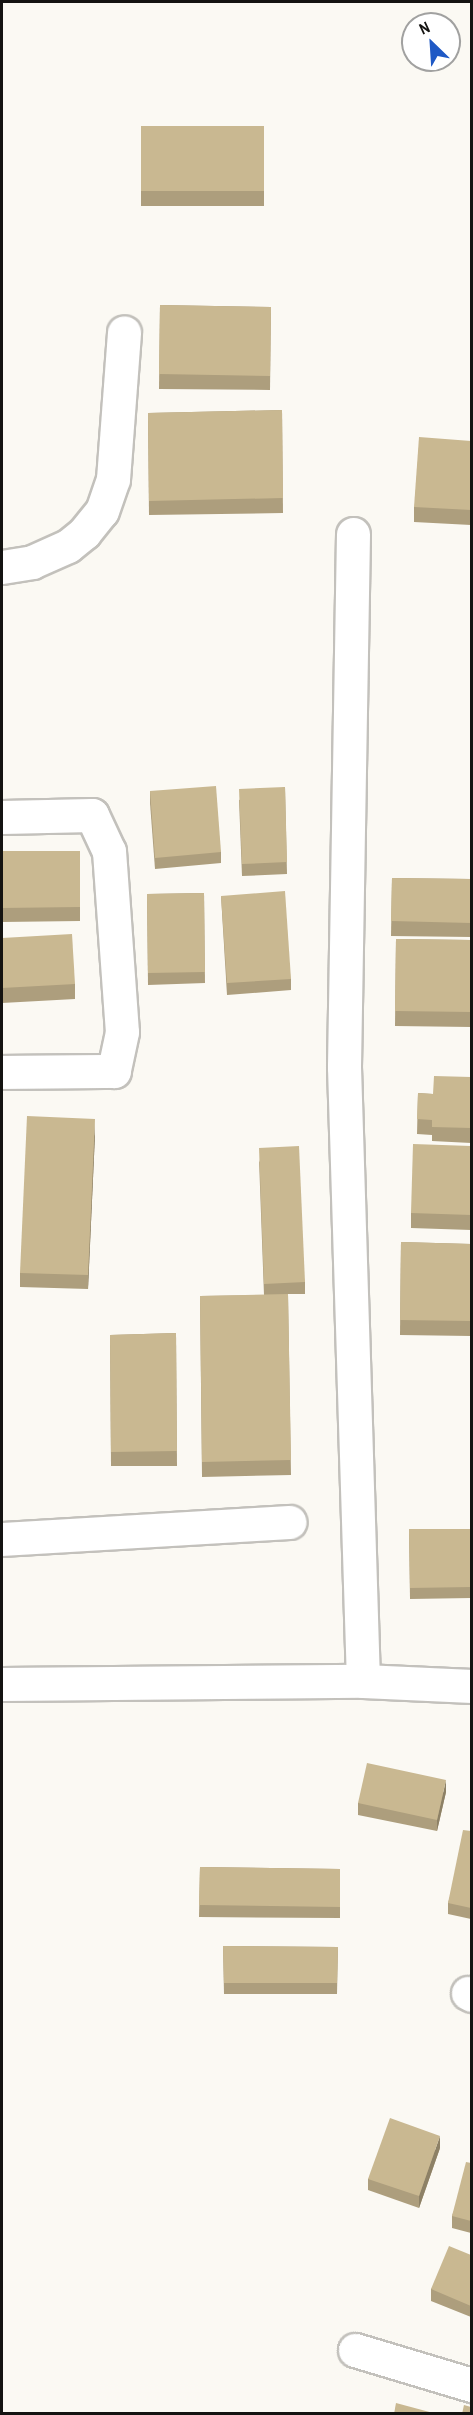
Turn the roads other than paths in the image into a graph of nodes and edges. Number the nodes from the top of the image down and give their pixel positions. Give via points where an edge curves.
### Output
1 (124, 332) dead end
2 (353, 534) dead end
3 (2, 567) edge
4 (2, 817) edge
5 (2, 1072) edge
6 (289, 1522) dead end
7 (2, 1539) edge
8 (363, 1681) junction
9 (2, 1684) edge
10 (471, 1686) edge
11 (355, 2350) dead end
12 (471, 2385) edge

1 - 3 street via 113,479 102,512 68,546 32,562
2 - 8 street via 344,1067
4 - 5 street via 92,815 109,851 122,1032 114,1071
6 - 7 street
8 - 9 street
8 - 10 street
11 - 12 street

